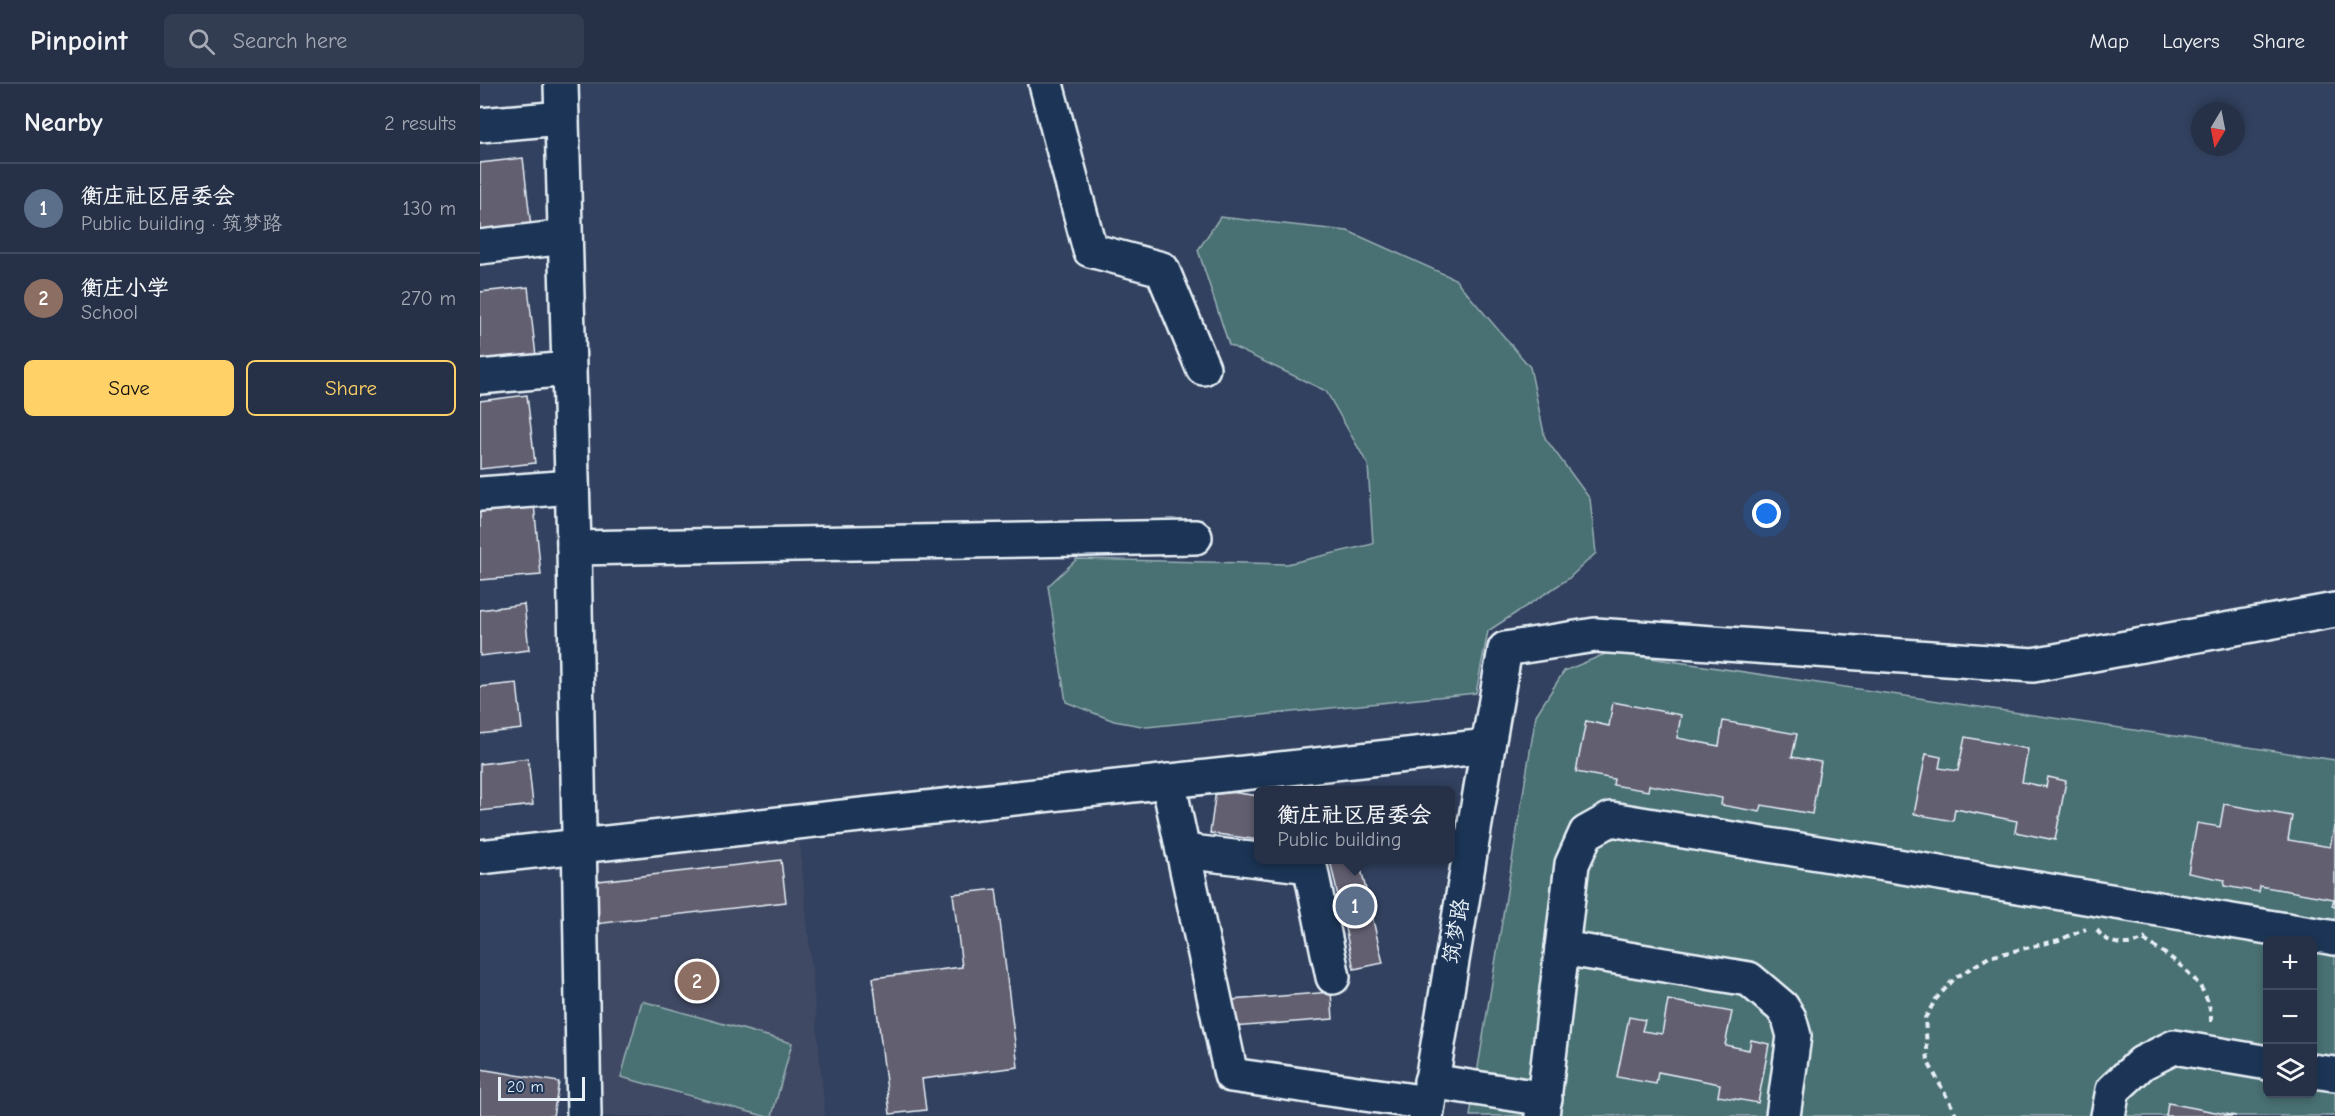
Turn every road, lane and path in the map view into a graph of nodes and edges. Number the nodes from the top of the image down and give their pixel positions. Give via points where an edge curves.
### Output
1 (561, 84) edge
2 (1046, 84) edge
3 (562, 118) junction
4 (480, 125) edge
5 (565, 237) junction
6 (480, 247) edge
7 (1203, 368) dead end
8 (569, 369) junction
9 (480, 377) edge
10 (572, 487) junction
11 (480, 494) edge
12 (1196, 537) dead end
13 (574, 548) junction
14 (2335, 610) edge
15 (1488, 746) junction
16 (1168, 781) junction
17 (580, 845) junction
18 (1183, 851) junction
19 (480, 857) edge
20 (1254, 859) edge
21 (1293, 864) edge
22 (2094, 925) dead end
23 (2335, 938) edge
24 (2144, 940) dead end
25 (1562, 948) junction
26 (1333, 976) dead end
27 (2205, 1053) junction
28 (2263, 1062) edge
29 (2317, 1072) edge
30 (2335, 1074) edge
31 (1428, 1100) edge
32 (1543, 1108) edge
33 (584, 1116) edge
34 (1784, 1116) edge
35 (1957, 1116) edge
36 (2108, 1116) edge

1 - 3 street
2 - 7 street via 1090,250 1162,269
3 - 4 street
3 - 5 street
5 - 6 street
5 - 8 street
8 - 9 street
8 - 10 street
10 - 11 street
10 - 13 street
12 - 13 street
13 - 17 street
14 - 15 street, 筑梦路 via 2033,665 1595,635 1505,649
15 - 16 street
15 - 31 street, 筑梦路
16 - 17 street
16 - 18 street
17 - 19 street
17 - 33 street
18 - 20 street
18 - 31 street via 1231,1076
21 - 26 street via 1310,866
22 - 35 path via 2059,940 1989,957 1955,978 1936,999 1925,1018 1928,1062
23 - 25 street via 1611,819 1586,833 1572,864
24 - 27 path via 2192,976 2209,1003 2211,1020
25 - 32 street
25 - 34 street via 1749,979 1782,1007 1794,1036
27 - 28 street
27 - 36 street via 2174,1047 2142,1063 2113,1090
29 - 30 street
31 - 32 street

